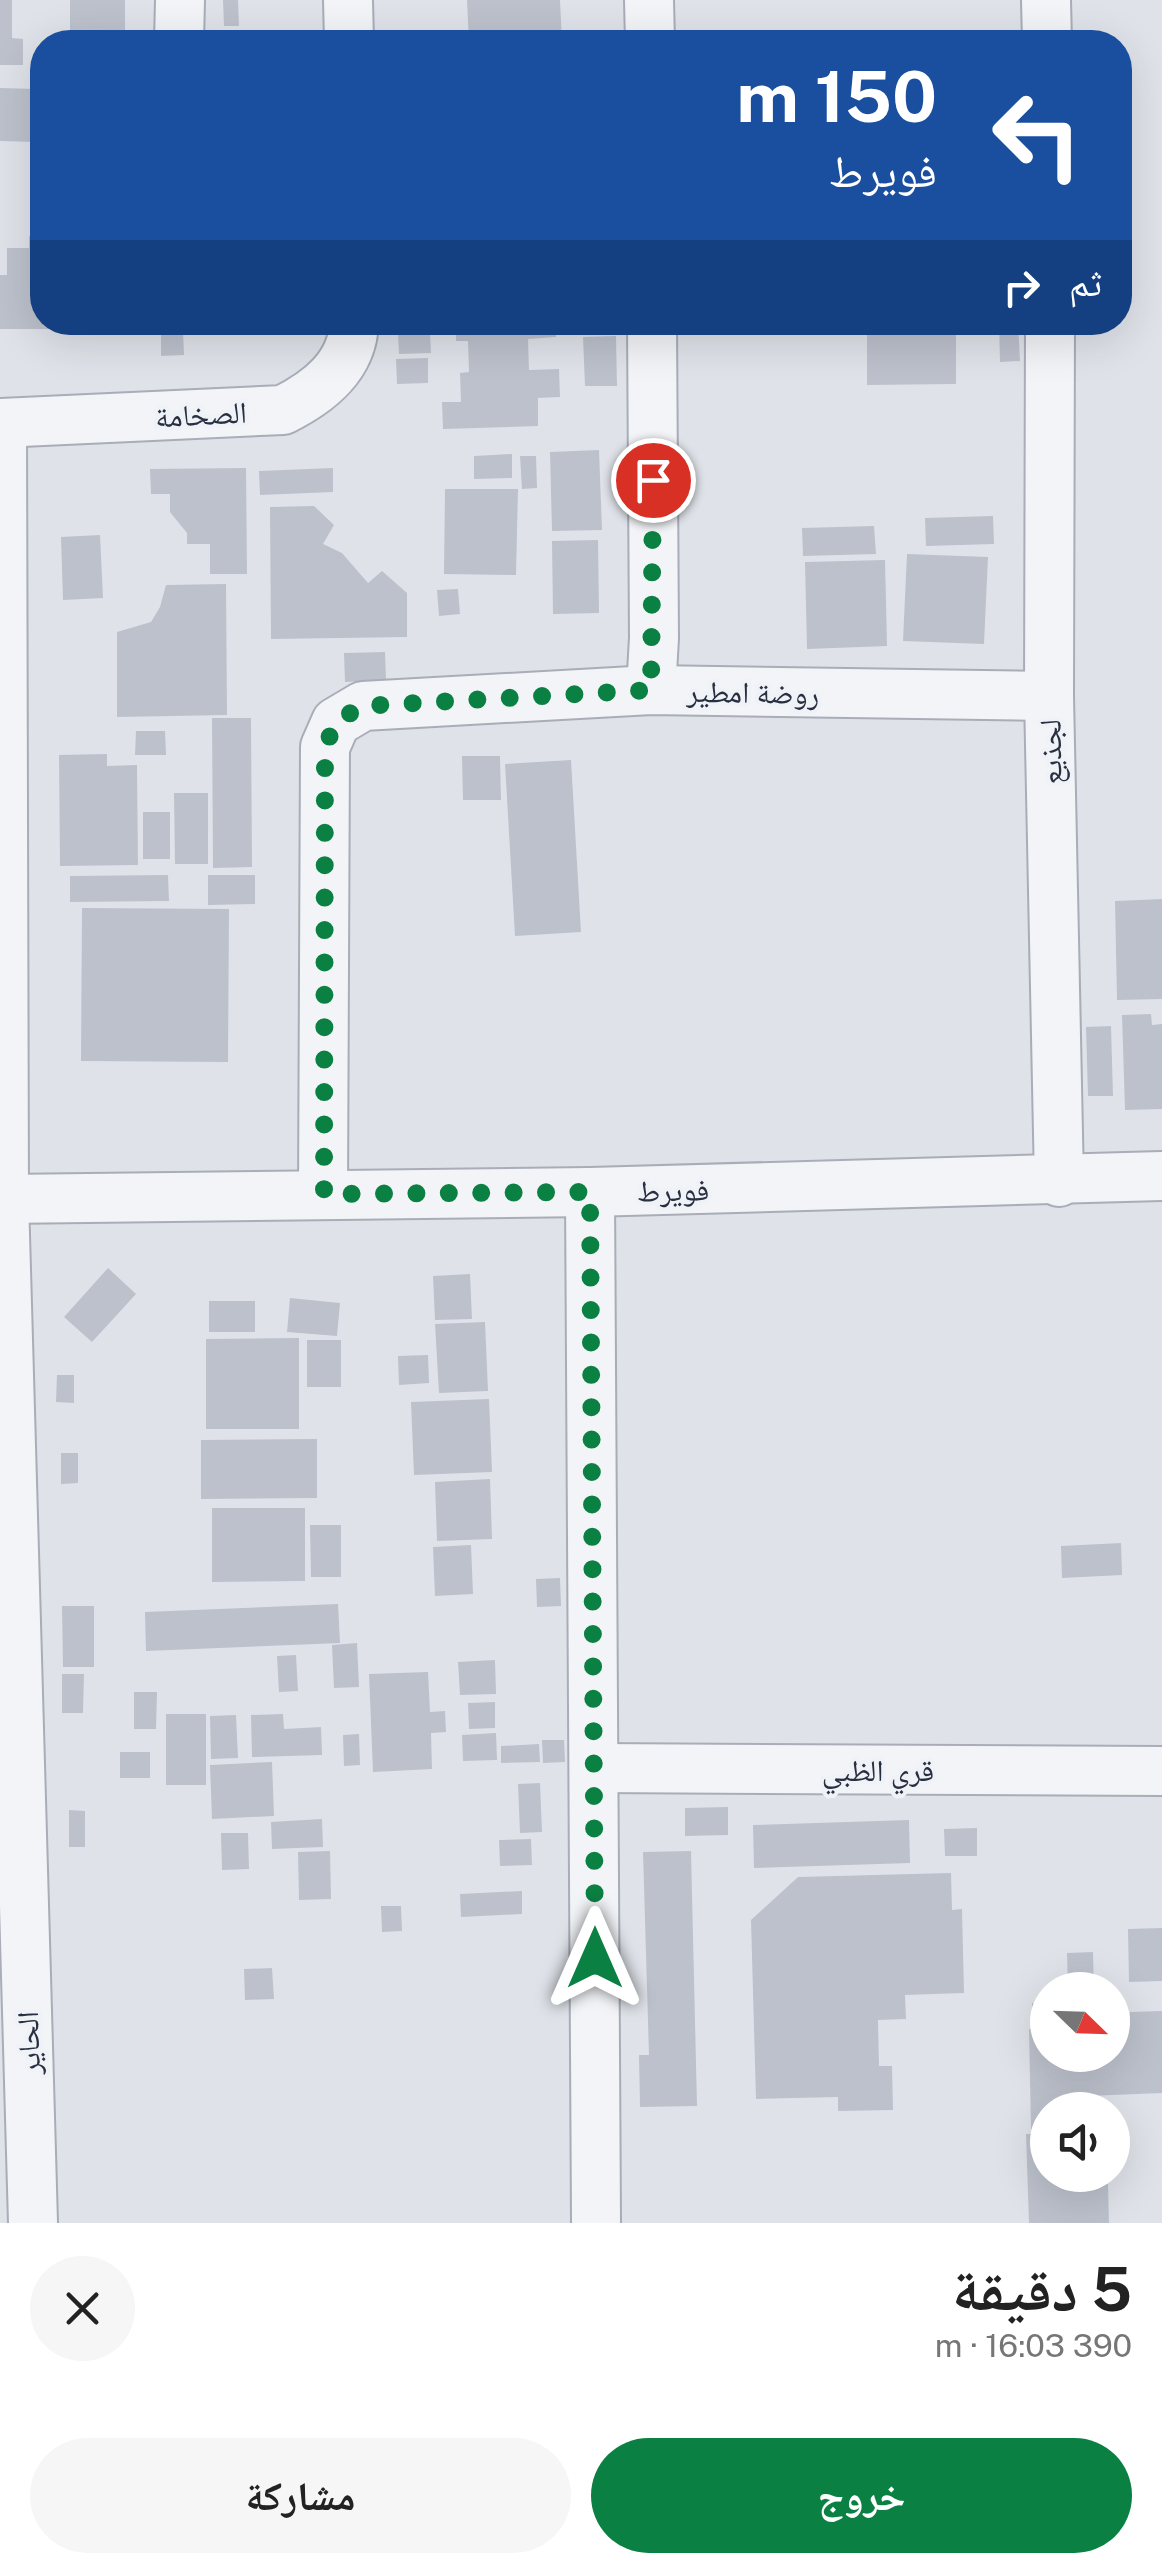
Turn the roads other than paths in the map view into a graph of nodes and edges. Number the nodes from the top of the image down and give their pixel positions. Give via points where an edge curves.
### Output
1 (180, 0) edge
2 (348, 0) edge
3 (649, 0) edge
4 (1046, 0) edge
5 (179, 30) edge
6 (348, 30) edge
7 (650, 30) edge
8 (1047, 30) edge
9 (351, 335) edge
10 (652, 335) edge
11 (1050, 335) edge
12 (1, 423) edge
13 (651, 690) junction
14 (1049, 696) junction
15 (1162, 1176) edge
16 (1059, 1182) junction
17 (590, 1192) junction
18 (324, 1194) junction
19 (4, 1200) junction
20 (6, 1502) edge
21 (594, 1768) junction
22 (1162, 1771) edge
23 (33, 2223) edge
24 (596, 2223) edge

1 - 5 street
2 - 6 street
3 - 7 street
4 - 8 street
9 - 12 street, الصخامة via 344,361 328,382 284,410
10 - 13 street
11 - 14 street, لجذيع
12 - 19 street, الحاير
13 - 14 street, روضة امطير
13 - 18 street, روضة امطير via 362,706 336,722 325,747
14 - 16 street, لجذيع
15 - 16 street, فويرط
16 - 17 street, فويرط
17 - 18 street, فويرط
17 - 21 street
18 - 19 street, فويرط
19 - 20 street, الحاير
20 - 23 street, الحاير
21 - 22 street, قري الظبي
21 - 24 street

